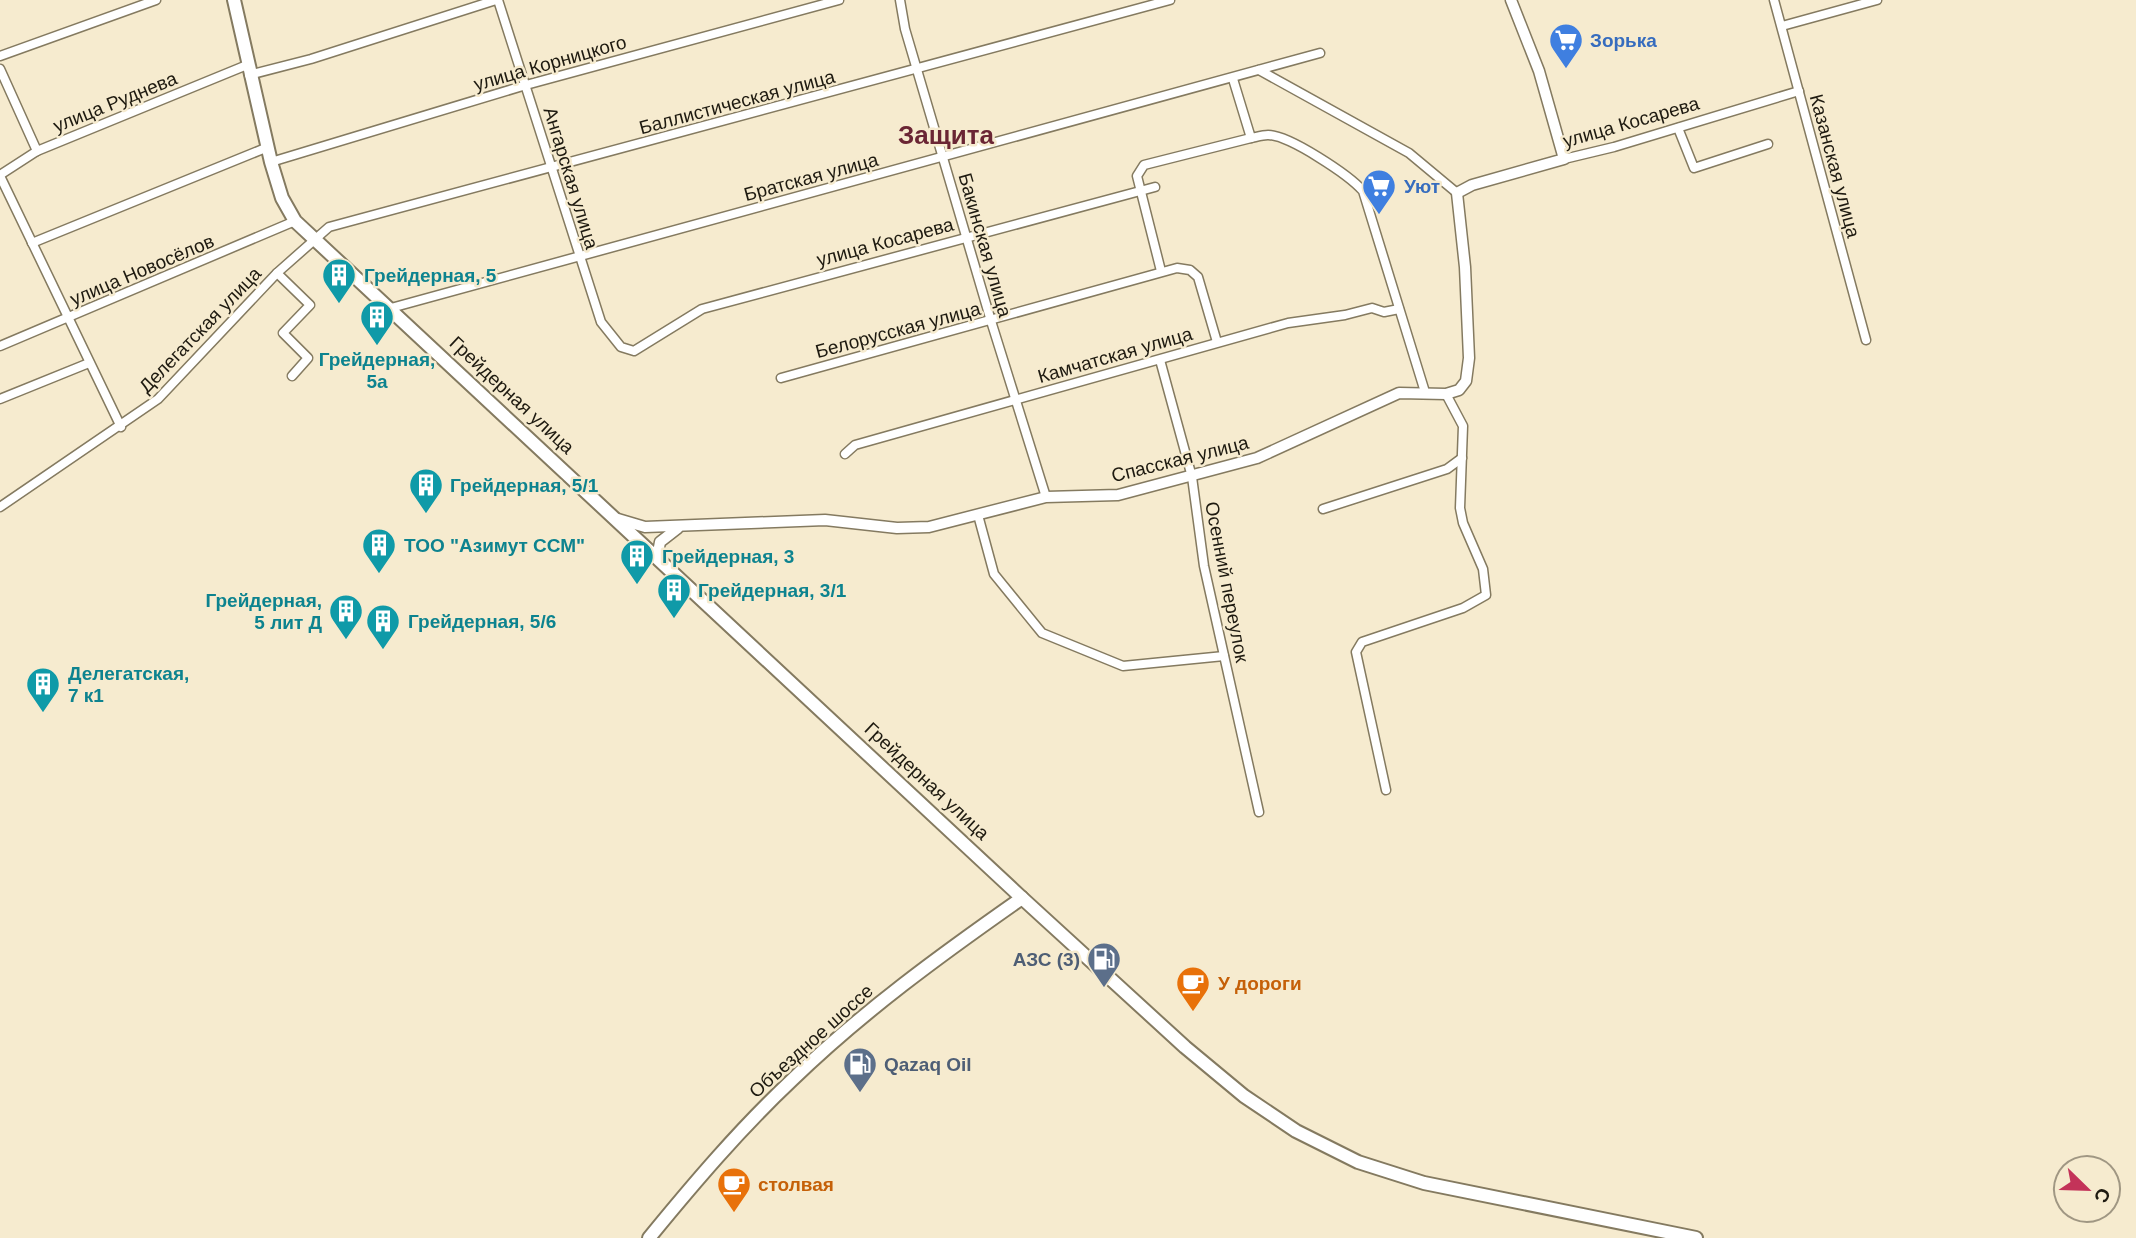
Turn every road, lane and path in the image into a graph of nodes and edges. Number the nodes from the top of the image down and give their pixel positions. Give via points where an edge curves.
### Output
1 (156, 0) edge
2 (234, 0) edge
3 (497, 0) edge
4 (839, 0) edge
5 (900, 0) edge
6 (1170, 0) edge
7 (1511, 0) edge
8 (1774, 0) edge
9 (1877, 0) edge
10 (1150, 3) edge
11 (1782, 26) junction
12 (1320, 53) dead end
13 (0, 56) edge
14 (0, 69) edge
15 (248, 70) junction
16 (917, 70) junction
17 (1259, 70) junction
18 (1233, 79) junction
19 (526, 85) junction
20 (1798, 91) junction
21 (1678, 128) junction
22 (1251, 138) junction
23 (1768, 144) dead end
24 (268, 147) junction
25 (37, 151) junction
26 (943, 157) junction
27 (1564, 159) junction
28 (271, 162) junction
29 (554, 167) junction
30 (0, 176) edge
31 (1155, 187) dead end
32 (1140, 192) junction
33 (1457, 193) junction
34 (295, 221) junction
35 (314, 239) junction
36 (967, 239) junction
37 (32, 243) junction
38 (579, 258) junction
39 (1161, 271) junction
40 (277, 273) junction
41 (391, 308) junction
42 (1399, 309) junction
43 (70, 318) junction
44 (991, 321) junction
45 (1866, 340) dead end
46 (1217, 342) junction
47 (0, 346) edge
48 (634, 351) joint
49 (1160, 360) junction
50 (89, 363) junction
51 (292, 376) dead end
52 (781, 378) dead end
53 (1425, 392) junction
54 (1446, 394) junction
55 (0, 399) edge
56 (1016, 399) junction
57 (121, 427) junction
58 (845, 454) dead end
59 (1462, 458) junction
60 (1192, 477) junction
61 (1046, 497) junction
62 (0, 507) edge
63 (1323, 509) dead end
64 (978, 515) junction
65 (615, 519) junction
66 (681, 526) junction
67 (657, 558) junction
68 (1224, 656) junction
69 (1386, 790) dead end
70 (1259, 812) dead end
71 (1022, 898) junction
72 (649, 1238) edge
73 (1696, 1238) edge

1 - 13 street
2 - 15 main road, Грейдерная улица
3 - 15 street, улица Руднева via 311,59
3 - 19 street, Ангарская улица
4 - 19 street, улица Корницкого
5 - 16 street, Бакинская улица
6 - 10 street, Баллистическая улица
7 - 27 street via 1539,71
8 - 11 street, Казанская улица
9 - 11 street
10 - 16 street, Баллистическая улица
11 - 20 street, Казанская улица
12 - 17 street, Братская улица
14 - 25 street
15 - 24 main road, Грейдерная улица
15 - 25 street, улица Руднева
16 - 26 street, Бакинская улица
16 - 29 street, Баллистическая улица
17 - 18 street, Братская улица
17 - 33 street via 1409,153
18 - 22 street
18 - 26 street, Братская улица
19 - 28 street, улица Корницкого
19 - 29 street, Ангарская улица
20 - 21 street, улица Косарева
20 - 45 street, Казанская улица
21 - 23 street via 1694,168
21 - 27 street, улица Косарева
22 - 32 street via 1144,166 1137,176
22 - 42 street via 1269,135 1285,141 1350,176 1363,191
24 - 28 main road, Грейдерная улица
24 - 37 street
25 - 30 street, улица Руднева
26 - 36 street, Бакинская улица
26 - 38 street, Братская улица
27 - 33 street, улица Косарева
28 - 34 main road, Грейдерная улица
29 - 35 street, Баллистическая улица via 329,227
29 - 38 street, Ангарская улица
30 - 37 street
31 - 32 street, улица Косарева
32 - 36 street, улица Косарева
32 - 39 street
33 - 54 street via 1469,358 1466,382
34 - 35 main road, Грейдерная улица
34 - 43 street, улица Новосёлов
35 - 40 street, Делегатская улица
35 - 41 main road, Грейдерная улица
36 - 44 street, Бакинская улица
36 - 48 street, улица Косарева via 702,309
37 - 43 street
38 - 41 street, Братская улица
38 - 48 street, Ангарская улица via 601,322 621,347
39 - 44 street, Белорусская улица
39 - 46 street, Белорусская улица via 1190,270 1198,277
40 - 51 street via 310,305 283,333 307,358
40 - 57 street, Делегатская улица via 158,399
41 - 65 main road, Грейдерная улица
42 - 46 street, Камчатская улица via 1384,312 1372,308 1288,323
42 - 53 street
43 - 47 street, улица Новосёлов
43 - 50 street
44 - 52 street, Белорусская улица
44 - 56 street, Бакинская улица
46 - 49 street, Камчатская улица
49 - 56 street, Камчатская улица
49 - 60 street, Осенний переулок
50 - 55 street
50 - 57 street
53 - 54 street, Спасская улица
53 - 60 street, Спасская улица via 1399,393 1257,458
54 - 59 street via 1463,426
56 - 58 street, Камчатская улица via 855,445
56 - 61 street, Бакинская улица
57 - 62 street, Делегатская улица
59 - 63 street via 1447,469
59 - 69 street via 1463,523 1482,569 1486,595 1463,608 1362,642 1356,652
60 - 61 street, Спасская улица via 1118,495
60 - 68 street, Осенний переулок via 1204,566
61 - 64 street, Спасская улица
64 - 66 street, Спасская улица via 929,527 825,520
64 - 68 street via 994,574 1042,633 1123,666
65 - 66 street, Спасская улица via 645,527
65 - 67 main road, Грейдерная улица
66 - 67 street via 663,538
67 - 71 main road, Грейдерная улица
68 - 70 street, Осенний переулок
71 - 72 main road, Объездное шоссе via 872,1009 793,1078 740,1131
71 - 73 main road, Грейдерная улица via 1215,1073 1296,1131 1359,1162 1424,1183

